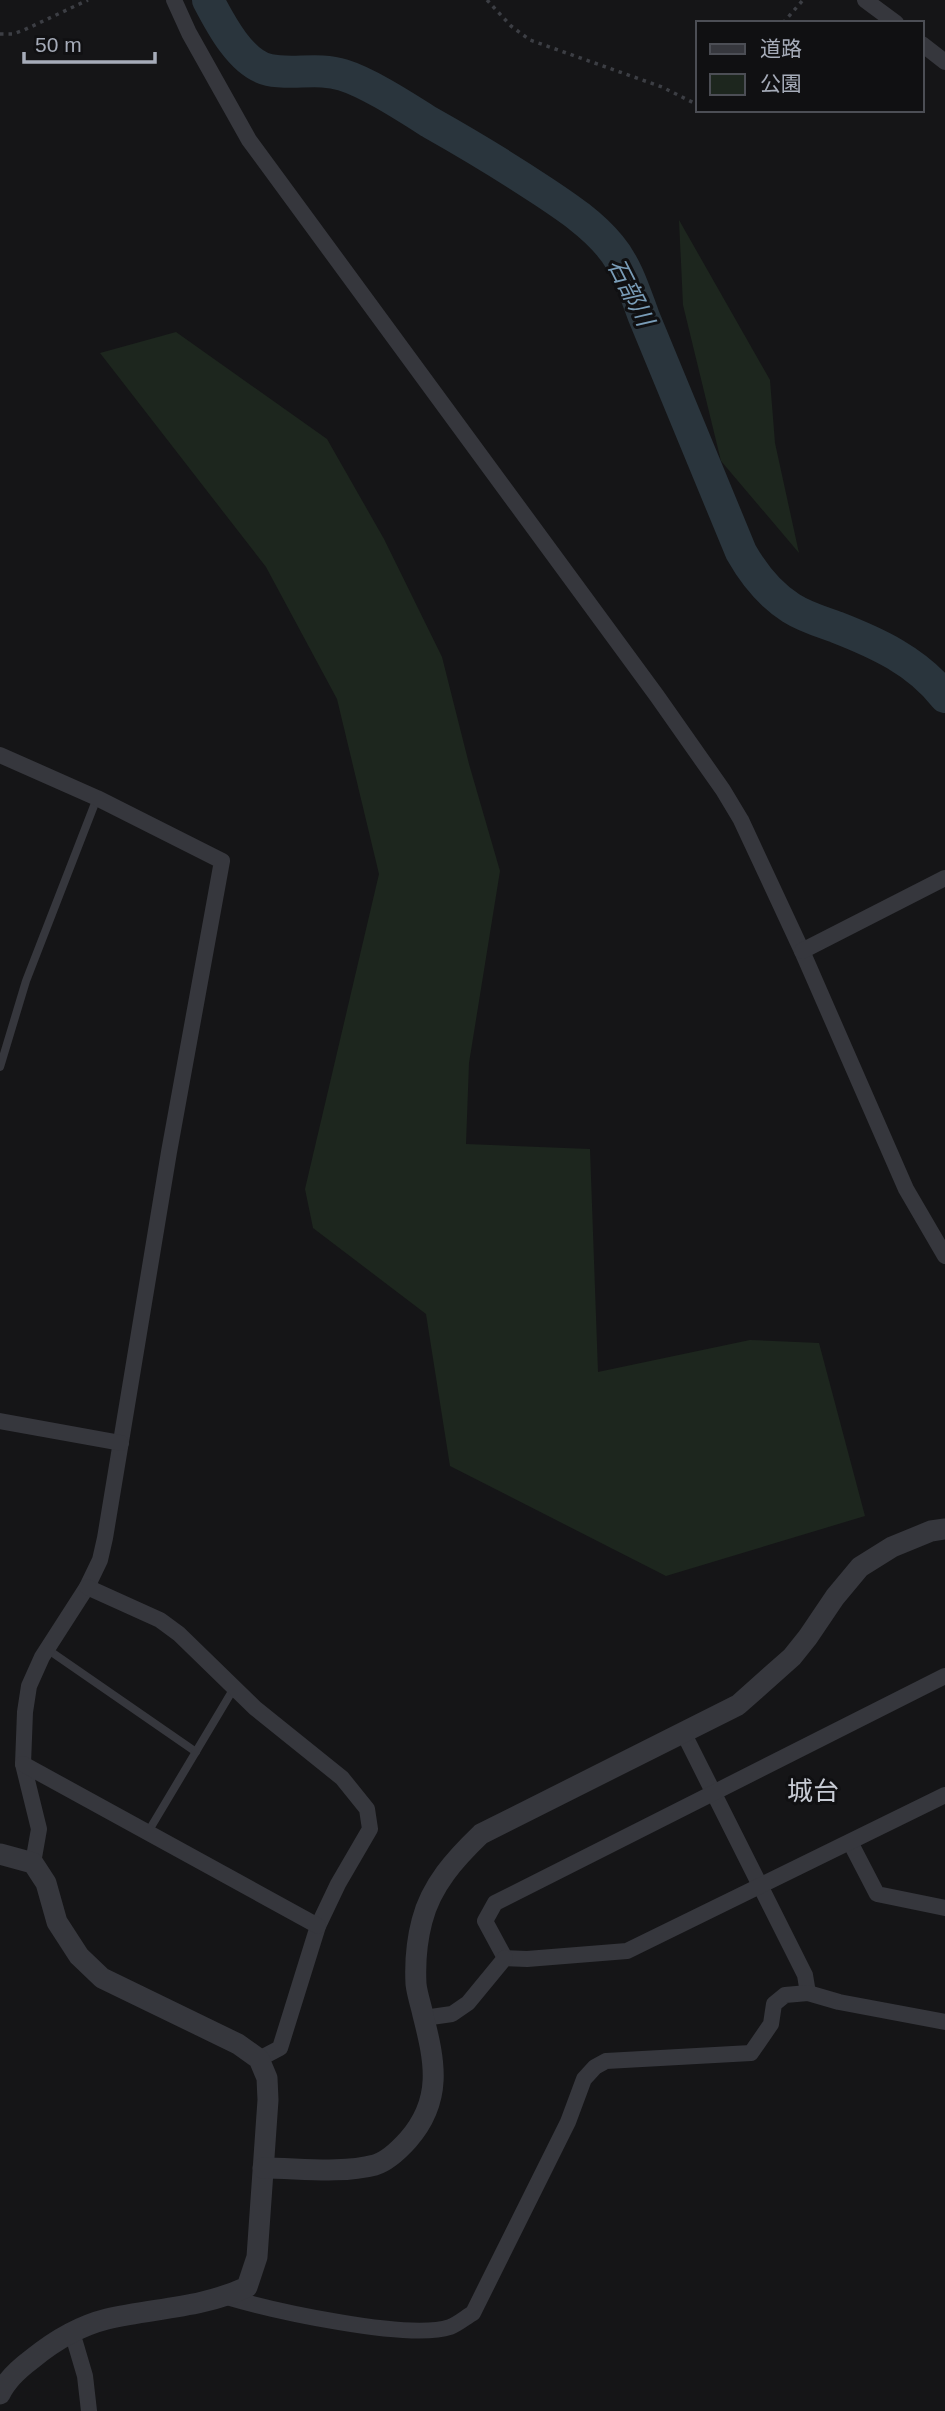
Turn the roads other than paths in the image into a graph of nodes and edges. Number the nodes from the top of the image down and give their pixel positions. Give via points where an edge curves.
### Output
1 (174, 0) edge
2 (865, 0) edge
3 (893, 21) edge
4 (924, 46) edge
5 (945, 62) edge
6 (0, 755) edge
7 (97, 798) junction
8 (945, 878) edge
9 (802, 951) junction
10 (0, 1067) edge
11 (945, 1256) edge
12 (0, 1421) edge
13 (121, 1443) junction
14 (945, 1529) edge
15 (87, 1587) junction
16 (47, 1649) junction
17 (945, 1676) edge
18 (234, 1688) junction
19 (683, 1732) junction
20 (196, 1752) junction
21 (23, 1763) junction
22 (714, 1792) junction
23 (945, 1795) edge
24 (148, 1832) junction
25 (850, 1842) junction
26 (0, 1854) edge
27 (33, 1863) junction
28 (760, 1886) junction
29 (945, 1908) edge
30 (318, 1926) junction
31 (505, 1958) junction
32 (808, 1993) junction
33 (424, 2018) junction
34 (945, 2022) edge
35 (259, 2059) junction
36 (263, 2168) junction
37 (227, 2297) junction
38 (72, 2332) junction
39 (0, 2395) edge
40 (89, 2411) edge

1 - 9 street via 249,140 708,766 741,820
2 - 3 street
4 - 5 street
6 - 7 street
7 - 10 lane via 26,981
7 - 13 street via 222,860
8 - 9 street
9 - 11 street via 906,1189
12 - 13 street
13 - 15 street via 106,1538
14 - 19 street via 892,1547 860,1567 808,1637 768,1680 737,1705
15 - 16 street
15 - 18 street via 160,1620
16 - 20 lane
16 - 21 street via 29,1686
17 - 22 street
18 - 20 lane
18 - 30 street via 342,1778 367,1809 370,1829
19 - 22 street
19 - 33 street via 481,1834 456,1858 422,1920 416,1986
20 - 24 lane
21 - 24 street
21 - 27 street via 39,1829
22 - 28 street
22 - 31 street via 495,1903 485,1921
23 - 25 street
24 - 30 street
25 - 28 street
25 - 29 street via 877,1894
26 - 27 street
27 - 35 street via 46,1883 57,1922 79,1956 102,1978 239,2044
28 - 31 street via 627,1951
28 - 32 street via 806,1975
30 - 35 street via 280,2048
31 - 33 street via 468,2003 452,2014
32 - 34 street
32 - 37 street via 785,1995 774,2004 771,2024 751,2053 606,2061 595,2067 584,2079 568,2122 473,2313 450,2327 392,2329 263,2308
33 - 36 street via 435,2081 428,2108 398,2152 377,2164 349,2169
35 - 36 street via 267,2078 268,2100
36 - 37 street via 257,2256 247,2287
37 - 38 street via 106,2319
38 - 39 street via 21,2368
38 - 40 street

